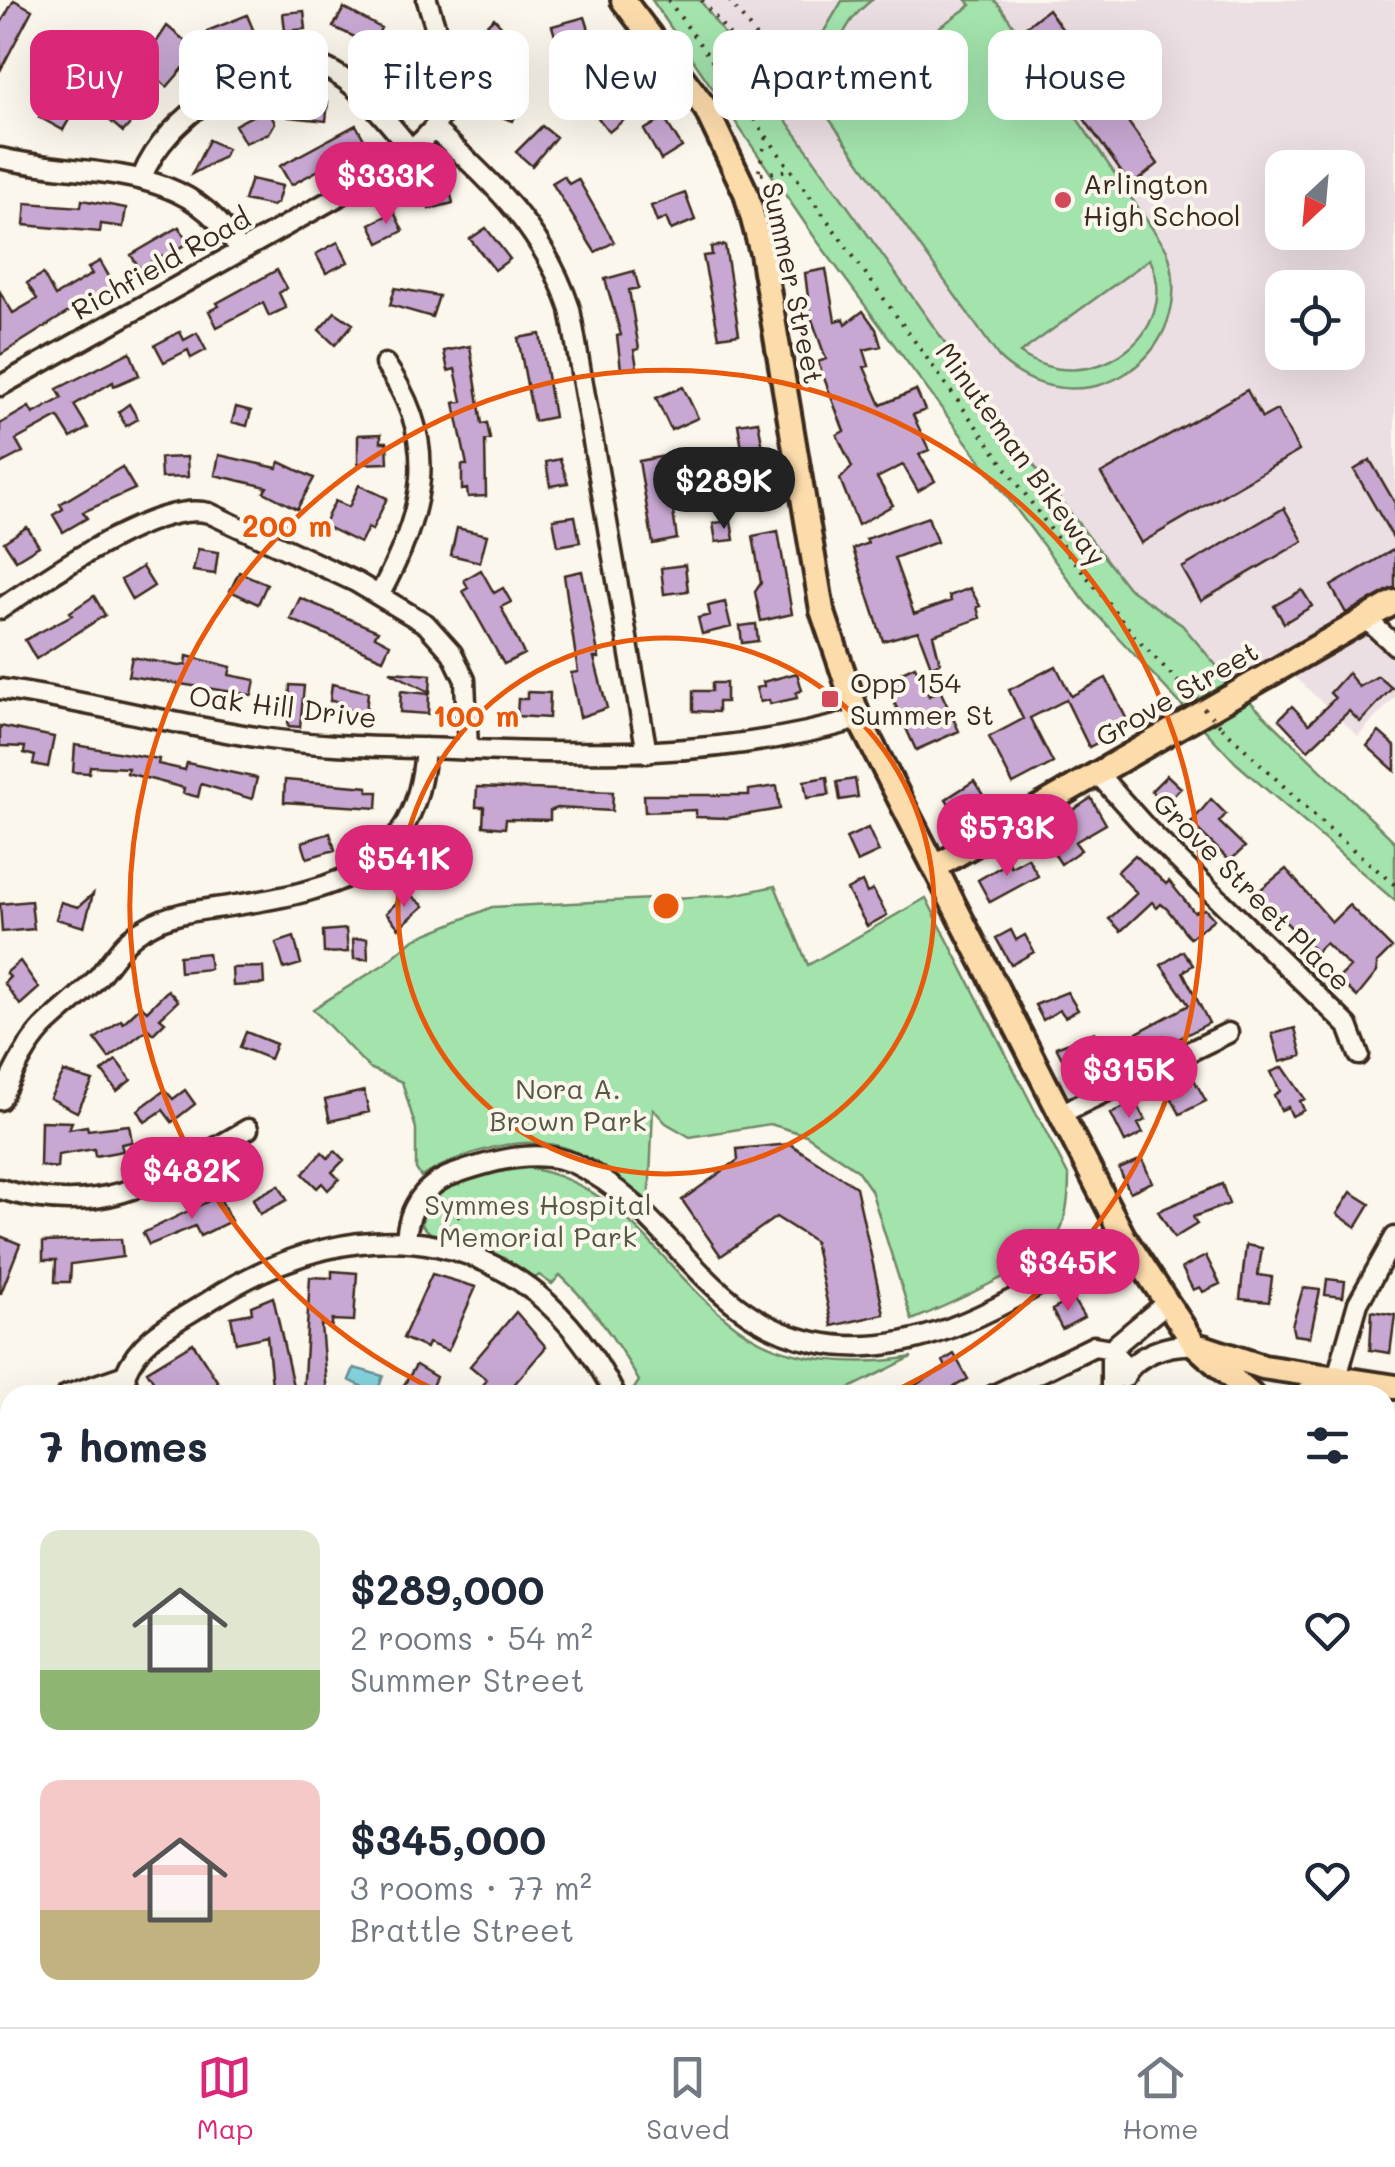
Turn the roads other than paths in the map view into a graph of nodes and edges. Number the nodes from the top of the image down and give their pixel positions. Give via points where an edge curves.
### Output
1 (427, 0) edge
2 (624, 0) edge
3 (436, 130) junction
4 (412, 151) junction
5 (0, 158) edge
6 (142, 177) junction
7 (240, 250) junction
8 (385, 364) dead end
9 (0, 386) edge
10 (380, 594) junction
11 (1395, 602) edge
12 (0, 609) edge
13 (1366, 619) junction
14 (1395, 646) edge
15 (0, 689) edge
16 (859, 719) junction
17 (425, 748) junction
18 (468, 750) junction
19 (647, 754) junction
20 (1098, 774) junction
21 (937, 866) junction
22 (1228, 1033) dead end
23 (1359, 1055) dead end
24 (0, 1100) edge
25 (1060, 1114) junction
26 (248, 1129) dead end
27 (0, 1189) edge
28 (1122, 1236) junction
29 (1395, 1238) edge
30 (406, 1240) junction
31 (1164, 1304) junction
32 (1196, 1344) junction
33 (1111, 1349) junction
34 (1127, 1370) junction
35 (125, 1375) junction
36 (1337, 1377) junction
37 (96, 1385) edge
38 (127, 1385) edge
39 (609, 1385) edge
40 (1014, 1385) edge
41 (1113, 1385) edge
42 (1119, 1385) edge
43 (1240, 1385) edge
44 (1323, 1385) edge
45 (1383, 1385) edge

1 - 3 street via 449,74
2 - 16 main road, Summer Street via 706,109 746,192 822,610
3 - 4 street, Richfield Road
3 - 19 street via 510,201 562,283
4 - 6 street via 348,83 294,58 264,65 206,101 155,149
4 - 7 street, Richfield Road
5 - 6 street
6 - 7 street via 194,204
7 - 9 street, Richfield Road
8 - 10 street via 412,409 420,479 412,528
10 - 12 street via 194,510 124,535
10 - 18 street via 426,624 458,664 468,696
11 - 13 main road, Grove Street
13 - 14 street
13 - 20 main road, Grove Street
15 - 17 street, Oak Hill Drive via 263,738
16 - 19 street, Oak Hill Drive via 782,740
16 - 21 main road, Summer Street
17 - 18 street, Oak Hill Drive
17 - 24 street via 417,805 373,866 313,890 181,913 145,928 41,1031
18 - 19 street, Oak Hill Drive
20 - 21 main road, Grove Street
20 - 23 street, Grove Street Place via 1348,1026
21 - 25 main road, Summer Street
22 - 25 street
25 - 28 main road, Summer Street
26 - 27 street via 118,1197 55,1200
28 - 30 street via 926,1339 868,1346 818,1343 770,1330 725,1301 652,1222 570,1162 500,1159 448,1176 416,1200
28 - 31 main road, Summer Street
29 - 36 street via 1358,1303
30 - 35 street via 360,1240 274,1264 144,1342
30 - 39 street via 482,1261 517,1280 582,1337
31 - 32 main road, Summer Street
31 - 33 street
32 - 34 street via 1164,1346
32 - 36 main road via 1262,1367
32 - 43 main road, Summer Street
33 - 34 street
33 - 40 street via 1094,1346
33 - 41 street
34 - 42 street
35 - 37 street
35 - 38 street
36 - 44 main road
36 - 45 main road

